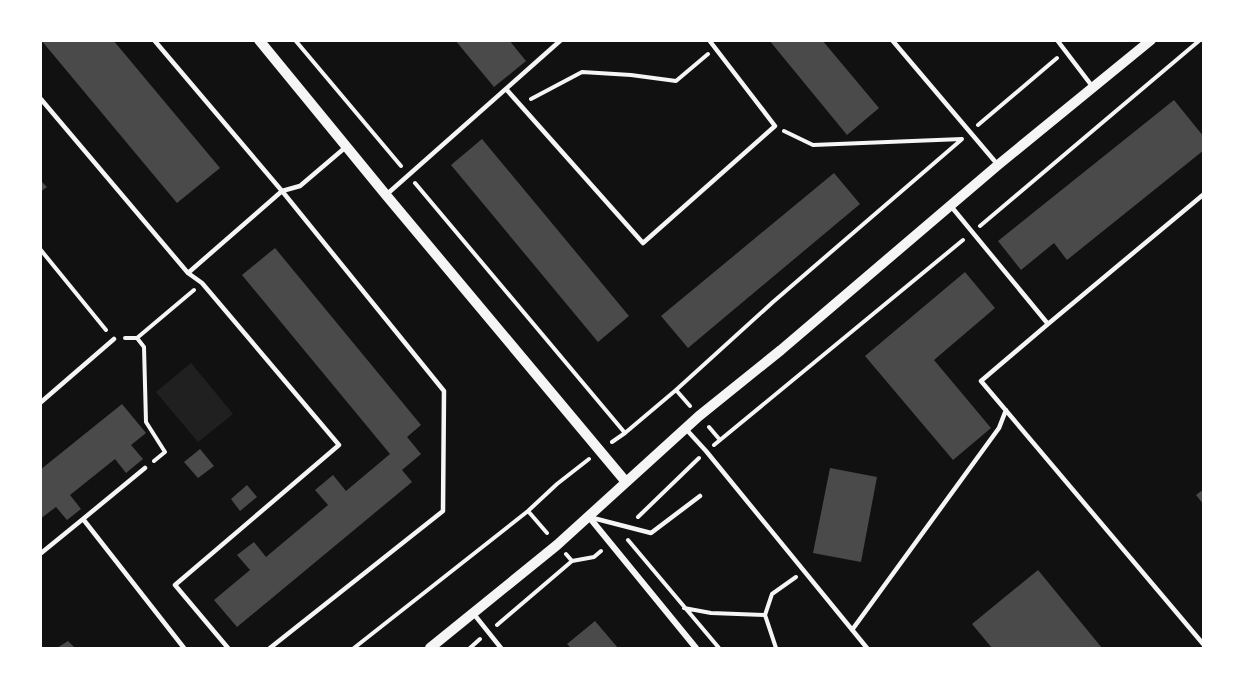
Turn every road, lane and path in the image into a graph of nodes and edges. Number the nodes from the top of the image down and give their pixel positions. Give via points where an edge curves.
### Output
1 (154, 40) edge
2 (259, 40) edge
3 (295, 40) edge
4 (561, 40) edge
5 (709, 40) edge
6 (892, 40) edge
7 (1057, 40) edge
8 (1151, 40) edge
9 (715, 48) junction
10 (1062, 55) dead end
11 (1094, 88) junction
12 (506, 89) junction
13 (40, 98) edge
14 (520, 105) junction
15 (775, 126) junction
16 (975, 128) dead end
17 (966, 136) dead end
18 (976, 138) junction
19 (347, 146) junction
20 (998, 165) junction
21 (408, 176) junction
22 (282, 191) junction
23 (1203, 194) edge
24 (386, 195) junction
25 (950, 205) junction
26 (40, 249) edge
27 (188, 273) junction
28 (202, 283) junction
29 (1048, 324) junction
30 (137, 338) junction
31 (114, 339) junction
32 (676, 390) junction
33 (40, 403) edge
34 (1006, 410) junction
35 (699, 416) junction
36 (685, 428) junction
37 (625, 433) junction
38 (720, 440) dead end
39 (600, 451) junction
40 (145, 468) joint
41 (626, 482) junction
42 (700, 496) dead end
43 (589, 517) junction
44 (83, 519) junction
45 (622, 533) dead end
46 (40, 554) edge
47 (572, 561) dead end
48 (804, 572) junction
49 (684, 608) junction
50 (473, 613) junction
51 (765, 615) junction
52 (852, 630) junction
53 (488, 633) junction
54 (1203, 645) edge
55 (184, 648) edge
56 (228, 648) edge
57 (270, 648) edge
58 (354, 648) edge
59 (430, 648) edge
60 (470, 648) edge
61 (501, 648) edge
62 (696, 648) edge
63 (718, 648) edge
64 (776, 648) edge
65 (867, 648) edge

1 - 22 lane
2 - 19 street
3 - 21 path
4 - 12 lane
5 - 9 lane
6 - 18 lane
7 - 11 lane
8 - 11 street
9 - 14 path via 676,81 582,72
9 - 15 lane
10 - 16 path
11 - 20 street
12 - 14 lane
12 - 21 lane
13 - 27 lane
14 - 15 lane via 643,243
15 - 18 path via 813,145
17 - 32 path
18 - 20 lane
19 - 22 lane via 300,186
19 - 24 street
20 - 25 street
21 - 24 lane
21 - 37 path
22 - 27 lane
22 - 57 lane via 444,391 443,511
23 - 29 lane
24 - 39 street
25 - 29 lane
25 - 35 street
26 - 31 path
27 - 28 lane
28 - 30 path
28 - 56 lane via 339,445 175,585
29 - 34 lane via 981,381
30 - 31 path
30 - 40 path via 144,347 146,422 165,452
31 - 33 lane
32 - 35 path
32 - 37 path
34 - 52 lane via 999,428
34 - 54 lane
35 - 36 street
35 - 38 path
36 - 41 street
36 - 48 lane
37 - 39 path
39 - 41 street
39 - 58 path
40 - 44 lane
41 - 43 street
42 - 43 lane via 651,533
43 - 50 street
43 - 62 street
44 - 46 lane
44 - 55 lane
45 - 49 path
47 - 53 path
48 - 51 path via 772,594
48 - 52 lane
49 - 51 path
49 - 63 path
50 - 53 lane
50 - 59 street
51 - 64 path
52 - 65 lane
53 - 60 path
53 - 61 lane

